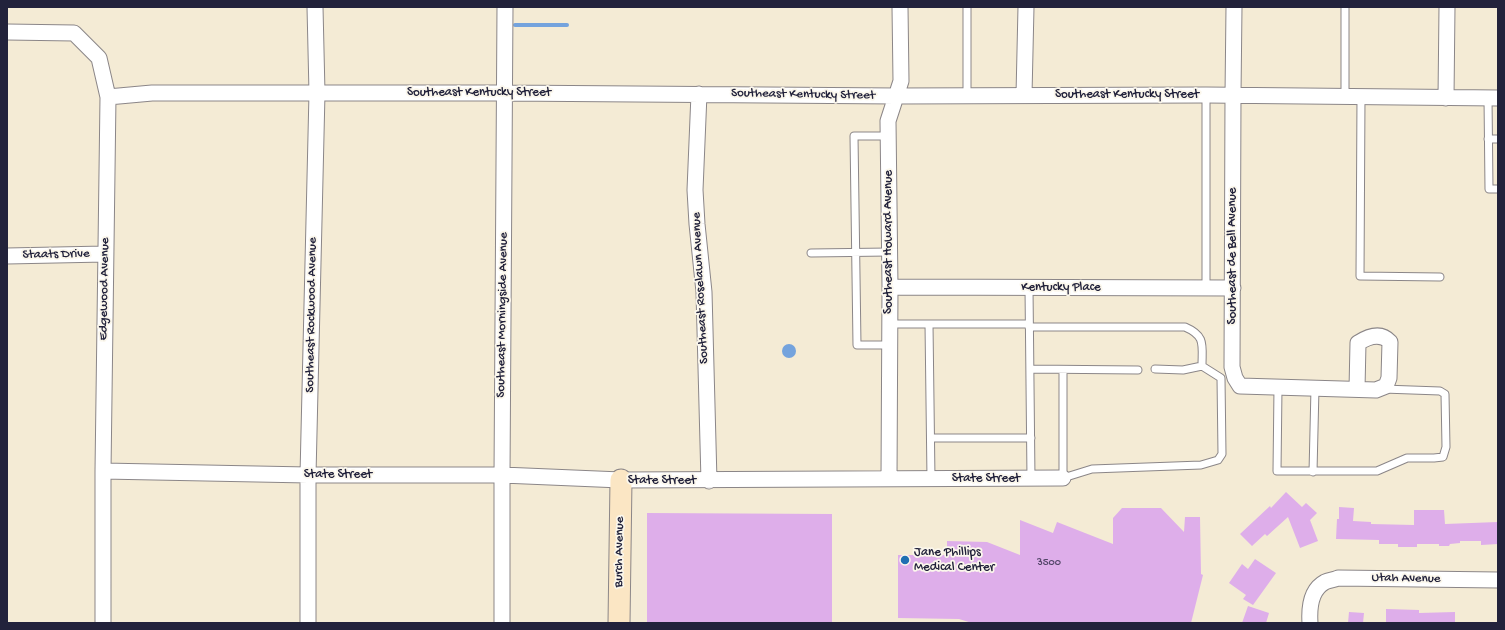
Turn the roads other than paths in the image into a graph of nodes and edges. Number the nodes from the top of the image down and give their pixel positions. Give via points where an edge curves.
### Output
1 (315, 7) edge
2 (506, 7) edge
3 (900, 7) edge
4 (968, 7) edge
5 (1026, 7) edge
6 (1234, 7) edge
7 (1345, 7) edge
8 (1446, 7) edge
9 (7, 32) edge
10 (317, 93) junction
11 (506, 93) junction
12 (699, 94) junction
13 (967, 95) junction
14 (1024, 95) junction
15 (1206, 95) junction
16 (1232, 95) junction
17 (108, 96) junction
18 (896, 96) junction
19 (1345, 96) junction
20 (1361, 97) junction
21 (1446, 98) junction
22 (1493, 98) edge
23 (888, 136) junction
24 (1488, 139) junction
25 (1498, 139) edge
26 (1498, 189) edge
27 (856, 252) junction
28 (889, 252) junction
29 (811, 253) dead end
30 (105, 254) junction
31 (7, 256) edge
32 (1440, 276) dead end
33 (890, 287) junction
34 (1029, 288) junction
35 (1206, 288) junction
36 (1233, 288) junction
37 (890, 324) junction
38 (929, 324) junction
39 (1029, 325) junction
40 (890, 346) junction
41 (1202, 366) junction
42 (1030, 369) junction
43 (1155, 369) dead end
44 (1063, 370) junction
45 (1138, 370) dead end
46 (1278, 388) junction
47 (1315, 388) junction
48 (1380, 389) junction
49 (1358, 390) junction
50 (930, 438) junction
51 (1031, 438) junction
52 (103, 470) junction
53 (1313, 472) junction
54 (308, 475) junction
55 (502, 475) junction
56 (1063, 478) junction
57 (889, 479) junction
58 (931, 479) junction
59 (1031, 479) junction
60 (621, 480) junction
61 (709, 481) junction
62 (1498, 580) edge
63 (103, 623) edge
64 (308, 623) edge
65 (502, 623) edge
66 (619, 623) edge
67 (1310, 623) edge

1 - 10 street, Southeast Rockwood Avenue
2 - 11 street, Southeast Morningside Avenue
3 - 18 street, Southeast Howard Avenue via 901,81
4 - 13 lane
5 - 14 street
6 - 16 street, Southeast de Bell Avenue
7 - 19 lane
8 - 21 street
9 - 17 street, Edgewood Avenue via 74,33 99,58
10 - 11 street, Southeast Kentucky Street
10 - 17 street, Southeast Kentucky Street via 152,93
10 - 54 street, Southeast Rockwood Avenue
11 - 12 street, Southeast Kentucky Street
11 - 55 street, Southeast Morningside Avenue
12 - 18 street, Southeast Kentucky Street
12 - 61 street, Southeast Roselawn Avenue via 695,190 704,292
13 - 14 street, Southeast Kentucky Street
13 - 18 street, Southeast Kentucky Street
14 - 15 street, Southeast Kentucky Street
15 - 16 street, Southeast Kentucky Street
15 - 35 lane
16 - 19 street, Southeast Kentucky Street
16 - 36 street, Southeast de Bell Avenue
17 - 30 street, Edgewood Avenue
18 - 23 street, Southeast Howard Avenue via 888,121
19 - 20 street, Southeast Kentucky Street
20 - 21 street, Southeast Kentucky Street
20 - 32 lane via 1360,276
21 - 22 street, Southeast Kentucky Street
22 - 24 lane
23 - 27 lane via 854,136
23 - 28 street, Southeast Howard Avenue
24 - 25 lane
24 - 26 lane via 1489,189
27 - 28 lane
27 - 29 lane
27 - 40 lane via 857,346
28 - 33 street, Southeast Howard Avenue
30 - 31 street, Staats Drive
30 - 52 street, Edgewood Avenue
33 - 34 street, Kentucky Place
33 - 37 street, Southeast Howard Avenue
34 - 35 street, Kentucky Place
34 - 39 lane
35 - 36 street, Kentucky Place
36 - 46 street, Southeast de Bell Avenue via 1232,368 1235,378 1240,386
37 - 38 lane
37 - 40 street, Southeast Howard Avenue
38 - 39 lane
38 - 50 lane
39 - 41 lane via 1184,327 1195,332 1201,339
39 - 42 lane
40 - 57 street, Southeast Howard Avenue
41 - 43 lane via 1183,370
41 - 56 lane, State Street via 1222,378 1223,443 1222,454 1218,460 1191,466 1092,469
42 - 44 lane
42 - 51 lane
44 - 45 lane
44 - 56 lane
46 - 47 street, Southeast de Bell Avenue
46 - 53 lane via 1277,471
47 - 49 street, Southeast de Bell Avenue
47 - 53 lane
48 - 49 street, Southeast de Bell Avenue
48 - 49 street via 1386,386 1389,378 1390,342 1375,335 1358,343
48 - 53 lane via 1440,391 1445,394 1446,447 1443,457 1407,458 1376,471
50 - 51 lane
50 - 58 lane
51 - 59 lane
52 - 54 street, State Street
52 - 63 street, Edgewood Avenue
54 - 55 street, State Street
54 - 64 street, Southeast Rockwood Avenue
55 - 60 street, State Street
55 - 65 street, Southeast Morningside Avenue
56 - 59 street, State Street
57 - 58 street, State Street
57 - 61 street, State Street
58 - 59 street, State Street
60 - 61 street, State Street
60 - 66 street, Burch Avenue
62 - 67 street, Utah Avenue via 1338,578 1325,582 1316,589 1311,599

